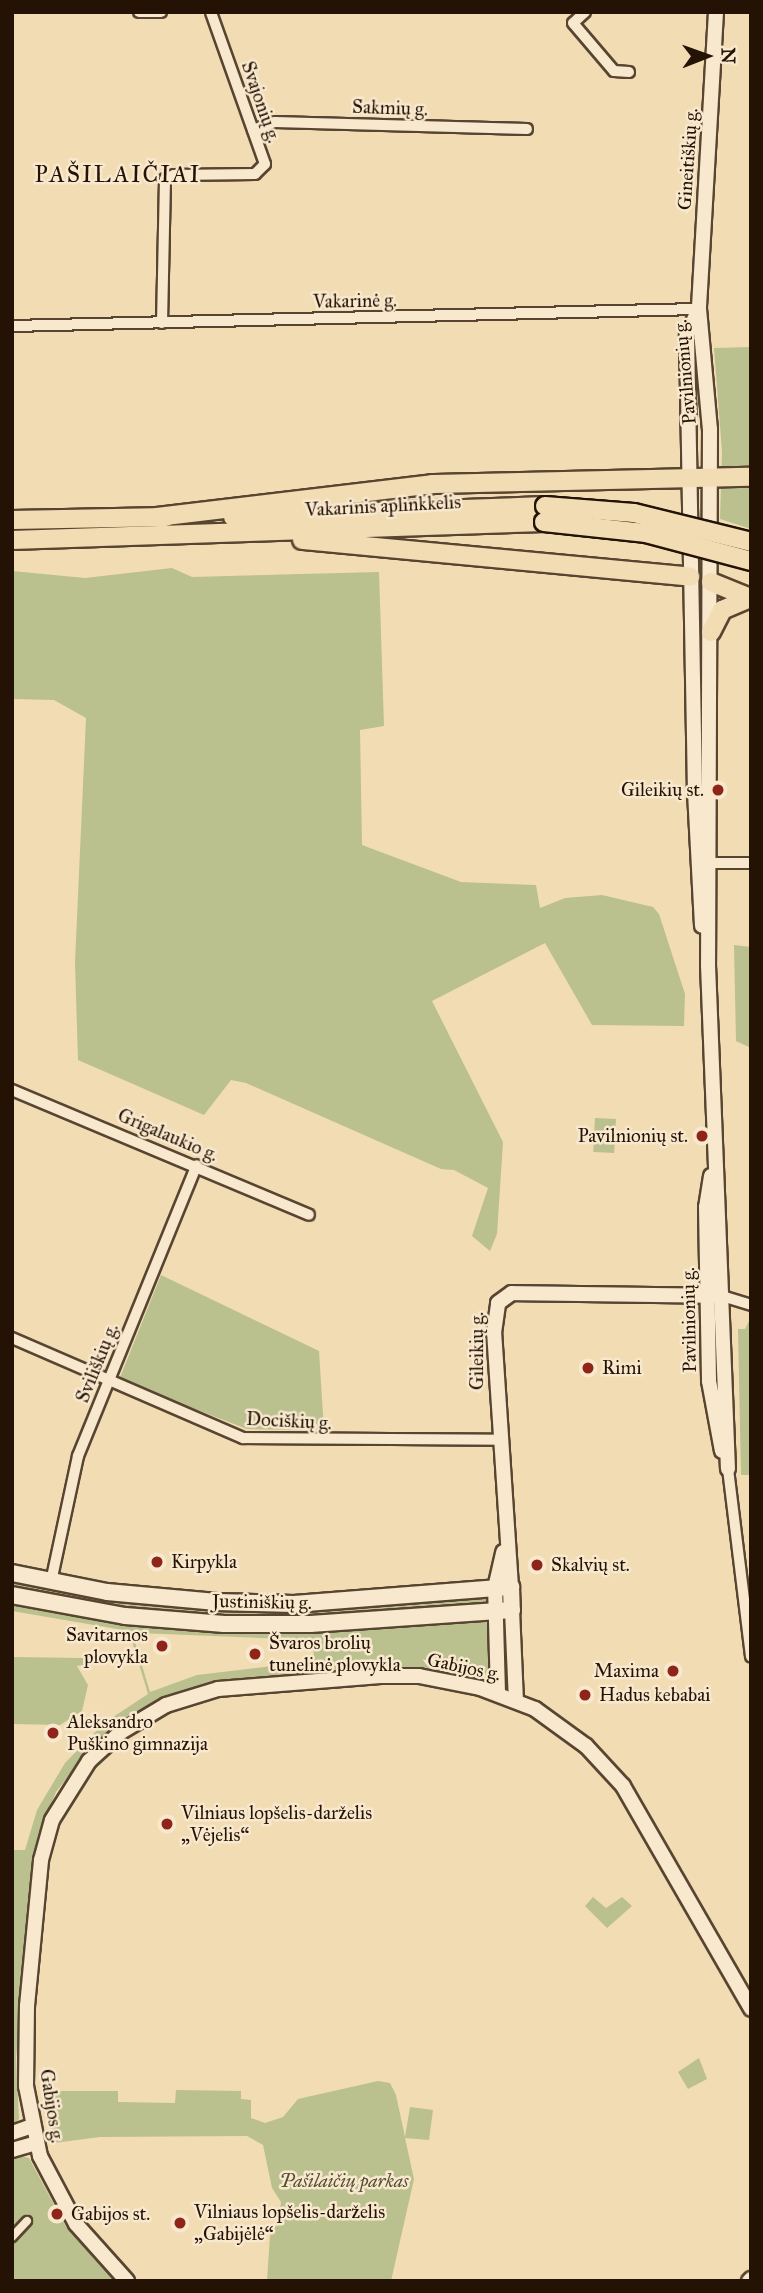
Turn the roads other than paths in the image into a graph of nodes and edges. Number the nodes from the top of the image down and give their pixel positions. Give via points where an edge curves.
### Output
1 (139, 12) edge
2 (161, 12) edge
3 (211, 12) edge
4 (585, 12) edge
5 (716, 12) edge
6 (629, 72) dead end
7 (527, 129) dead end
8 (253, 130) junction
9 (699, 309) junction
10 (162, 323) junction
11 (12, 326) edge
12 (710, 477) junction
13 (751, 477) edge
14 (689, 478) junction
15 (544, 514) junction
16 (157, 517) junction
17 (12, 520) edge
18 (254, 535) junction
19 (12, 540) edge
20 (751, 542) edge
21 (751, 561) edge
22 (690, 571) junction
23 (711, 582) junction
24 (750, 598) edge
25 (711, 632) junction
26 (703, 863) junction
27 (751, 863) edge
28 (12, 1090) edge
29 (197, 1165) junction
30 (309, 1216) dead end
31 (715, 1296) junction
32 (751, 1305) edge
33 (12, 1338) edge
34 (108, 1383) junction
35 (500, 1440) junction
36 (728, 1469) joint
37 (12, 1573) edge
38 (51, 1582) junction
39 (503, 1587) junction
40 (12, 1595) edge
41 (504, 1611) junction
42 (751, 1657) edge
43 (498, 1693) junction
44 (516, 1700) junction
45 (751, 2009) edge
46 (32, 2126) junction
47 (12, 2133) edge
48 (36, 2143) junction
49 (12, 2150) edge
50 (27, 2221) dead end
51 (12, 2237) edge
52 (127, 2281) edge

1 - 2 street
3 - 8 street, Svajonių g.
4 - 6 street via 573,23 614,71
5 - 9 street, Gineitiškių g.
7 - 8 street, Sakmių g. via 275,122
8 - 10 street, Svajonių g. via 265,164 262,170 165,179
9 - 10 street, Vakarinė g.
9 - 12 street, Pavilnionių g.
9 - 14 street, Pavilnionių g. via 688,335
10 - 11 street, Vakarinė g.
12 - 13 highway
12 - 14 highway
12 - 23 street, Pavilnionių g.
14 - 16 highway via 432,484
14 - 22 street, Pavilnionių g.
15 - 16 highway, Vakarinis aplinkkelis
15 - 18 highway, Vakarinis aplinkkelis
15 - 20 highway, Vakarinis aplinkkelis, bridge via 634,513
15 - 21 highway, Vakarinis aplinkkelis, bridge via 646,533
16 - 17 highway, Vakarinis aplinkkelis
18 - 19 highway, Vakarinis aplinkkelis
18 - 22 highway
22 - 23 street
22 - 26 street, Pavilnionių g.
23 - 24 highway
23 - 25 street, Pavilnionių g.
24 - 25 highway via 722,610
25 - 26 street, Pavilnionių g.
26 - 27 street
26 - 31 street, Pavilnionių g. via 713,1168 720,1207
28 - 29 street, Grigalaukio g.
29 - 30 street, Grigalaukio g.
29 - 34 street, Sviliškių g.
31 - 32 street
31 - 35 street, Gileikių g. via 512,1293 503,1297 495,1310
31 - 36 street, Pavilnionių g.
33 - 34 street, Dociškių g.
34 - 35 street, Dociškių g. via 243,1438 288,1442
34 - 38 street, Sviliškių g. via 78,1456
35 - 39 street, Gileikių g.
36 - 42 street, Pavilnionių g.
37 - 38 main road, Justiniškių g.
38 - 39 main road, Justiniškių g. via 136,1595 282,1603
39 - 41 main road, Gileikių g.
40 - 41 main road, Justiniškių g. via 125,1616 224,1624 310,1625
41 - 43 street, Gileikių g.
41 - 44 street, Gileikių g.
43 - 44 street, Gabijos g.
43 - 46 street, Gabijos g. via 419,1676 218,1689 166,1705 107,1743 75,1777 62,1799 41,1860 26,2039
44 - 45 street, Gabijos g. via 571,1733 623,1786
46 - 47 street
46 - 48 street, Gabijos g.
48 - 49 street
48 - 52 street, Gabijos g. via 51,2183 76,2224
50 - 51 street

